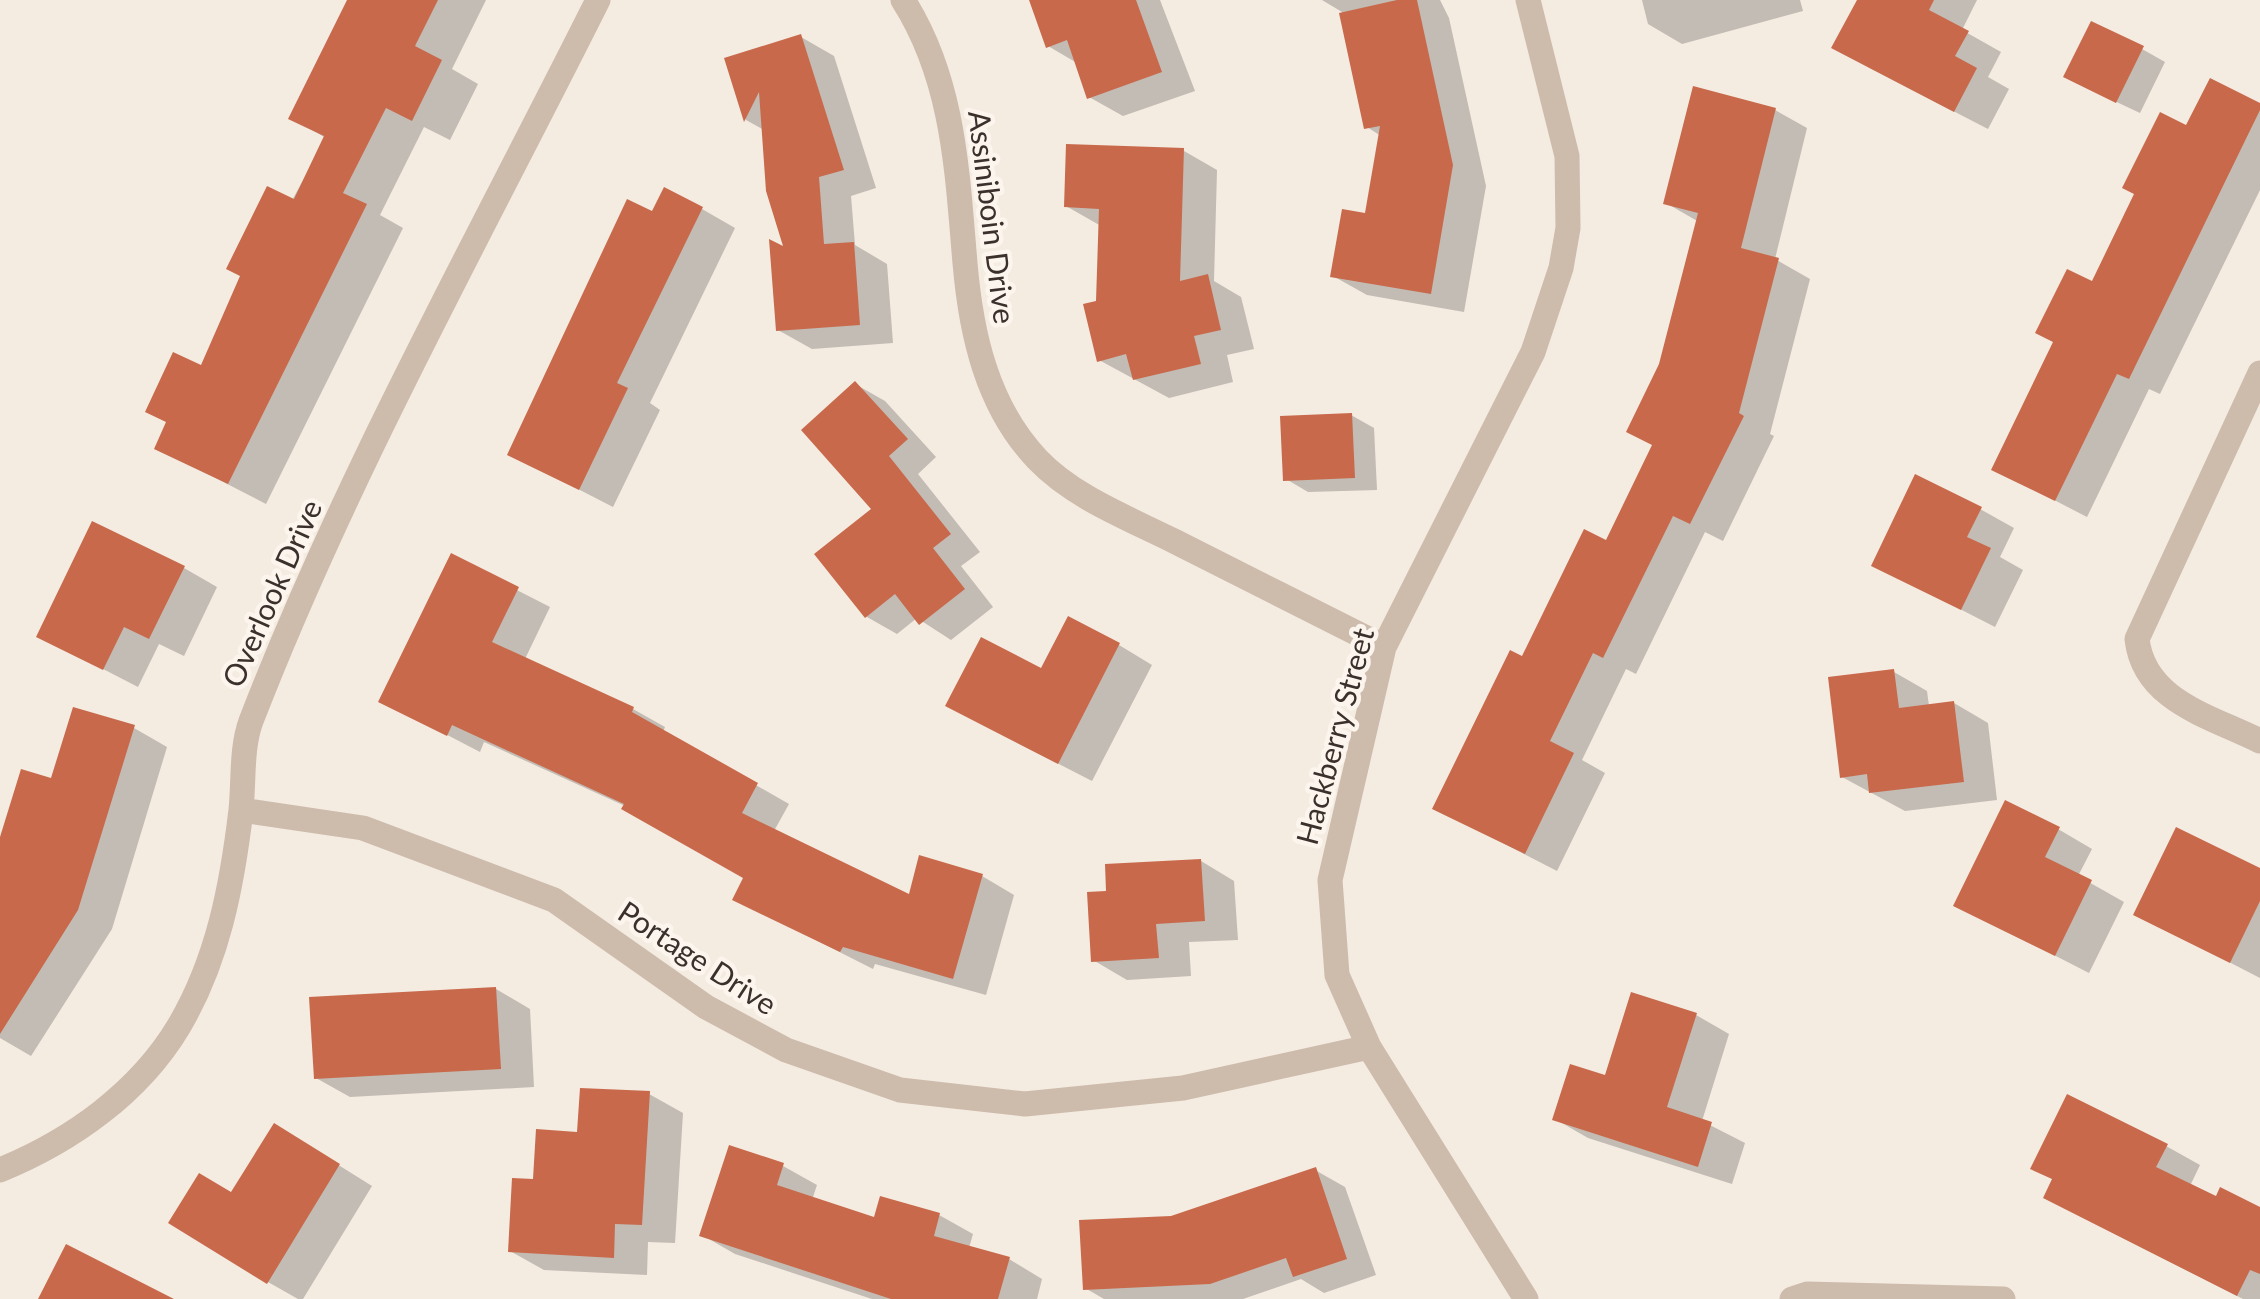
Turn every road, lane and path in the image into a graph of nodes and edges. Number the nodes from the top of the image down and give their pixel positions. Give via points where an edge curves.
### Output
1 (598, 0) edge
2 (903, 0) edge
3 (1528, 0) edge
4 (2260, 373) edge
5 (1384, 647) junction
6 (2260, 741) edge
7 (241, 810) junction
8 (1368, 1047) junction
9 (0, 1170) edge
10 (1526, 1299) edge
11 (1792, 1299) edge
12 (2003, 1299) edge

1 - 7 street, Overlook Drive via 297,601 247,731
2 - 5 street, Assiniboin Drive via 934,59 946,103 974,332 1009,423 1038,460 1084,496
3 - 5 street, Hackberry Street via 1567,156 1561,268 1533,352
4 - 6 street via 2137,639 2140,666 2158,688
5 - 8 street, Hackberry Street via 1330,880 1337,975
7 - 8 street, Portage Drive via 363,828 554,900 706,1007 786,1050 900,1090 1025,1104 1182,1088
7 - 9 street, Overlook Drive via 221,928 205,978 178,1028 150,1068 112,1104 75,1132
8 - 10 street, Hackberry Street
11 - 12 street

